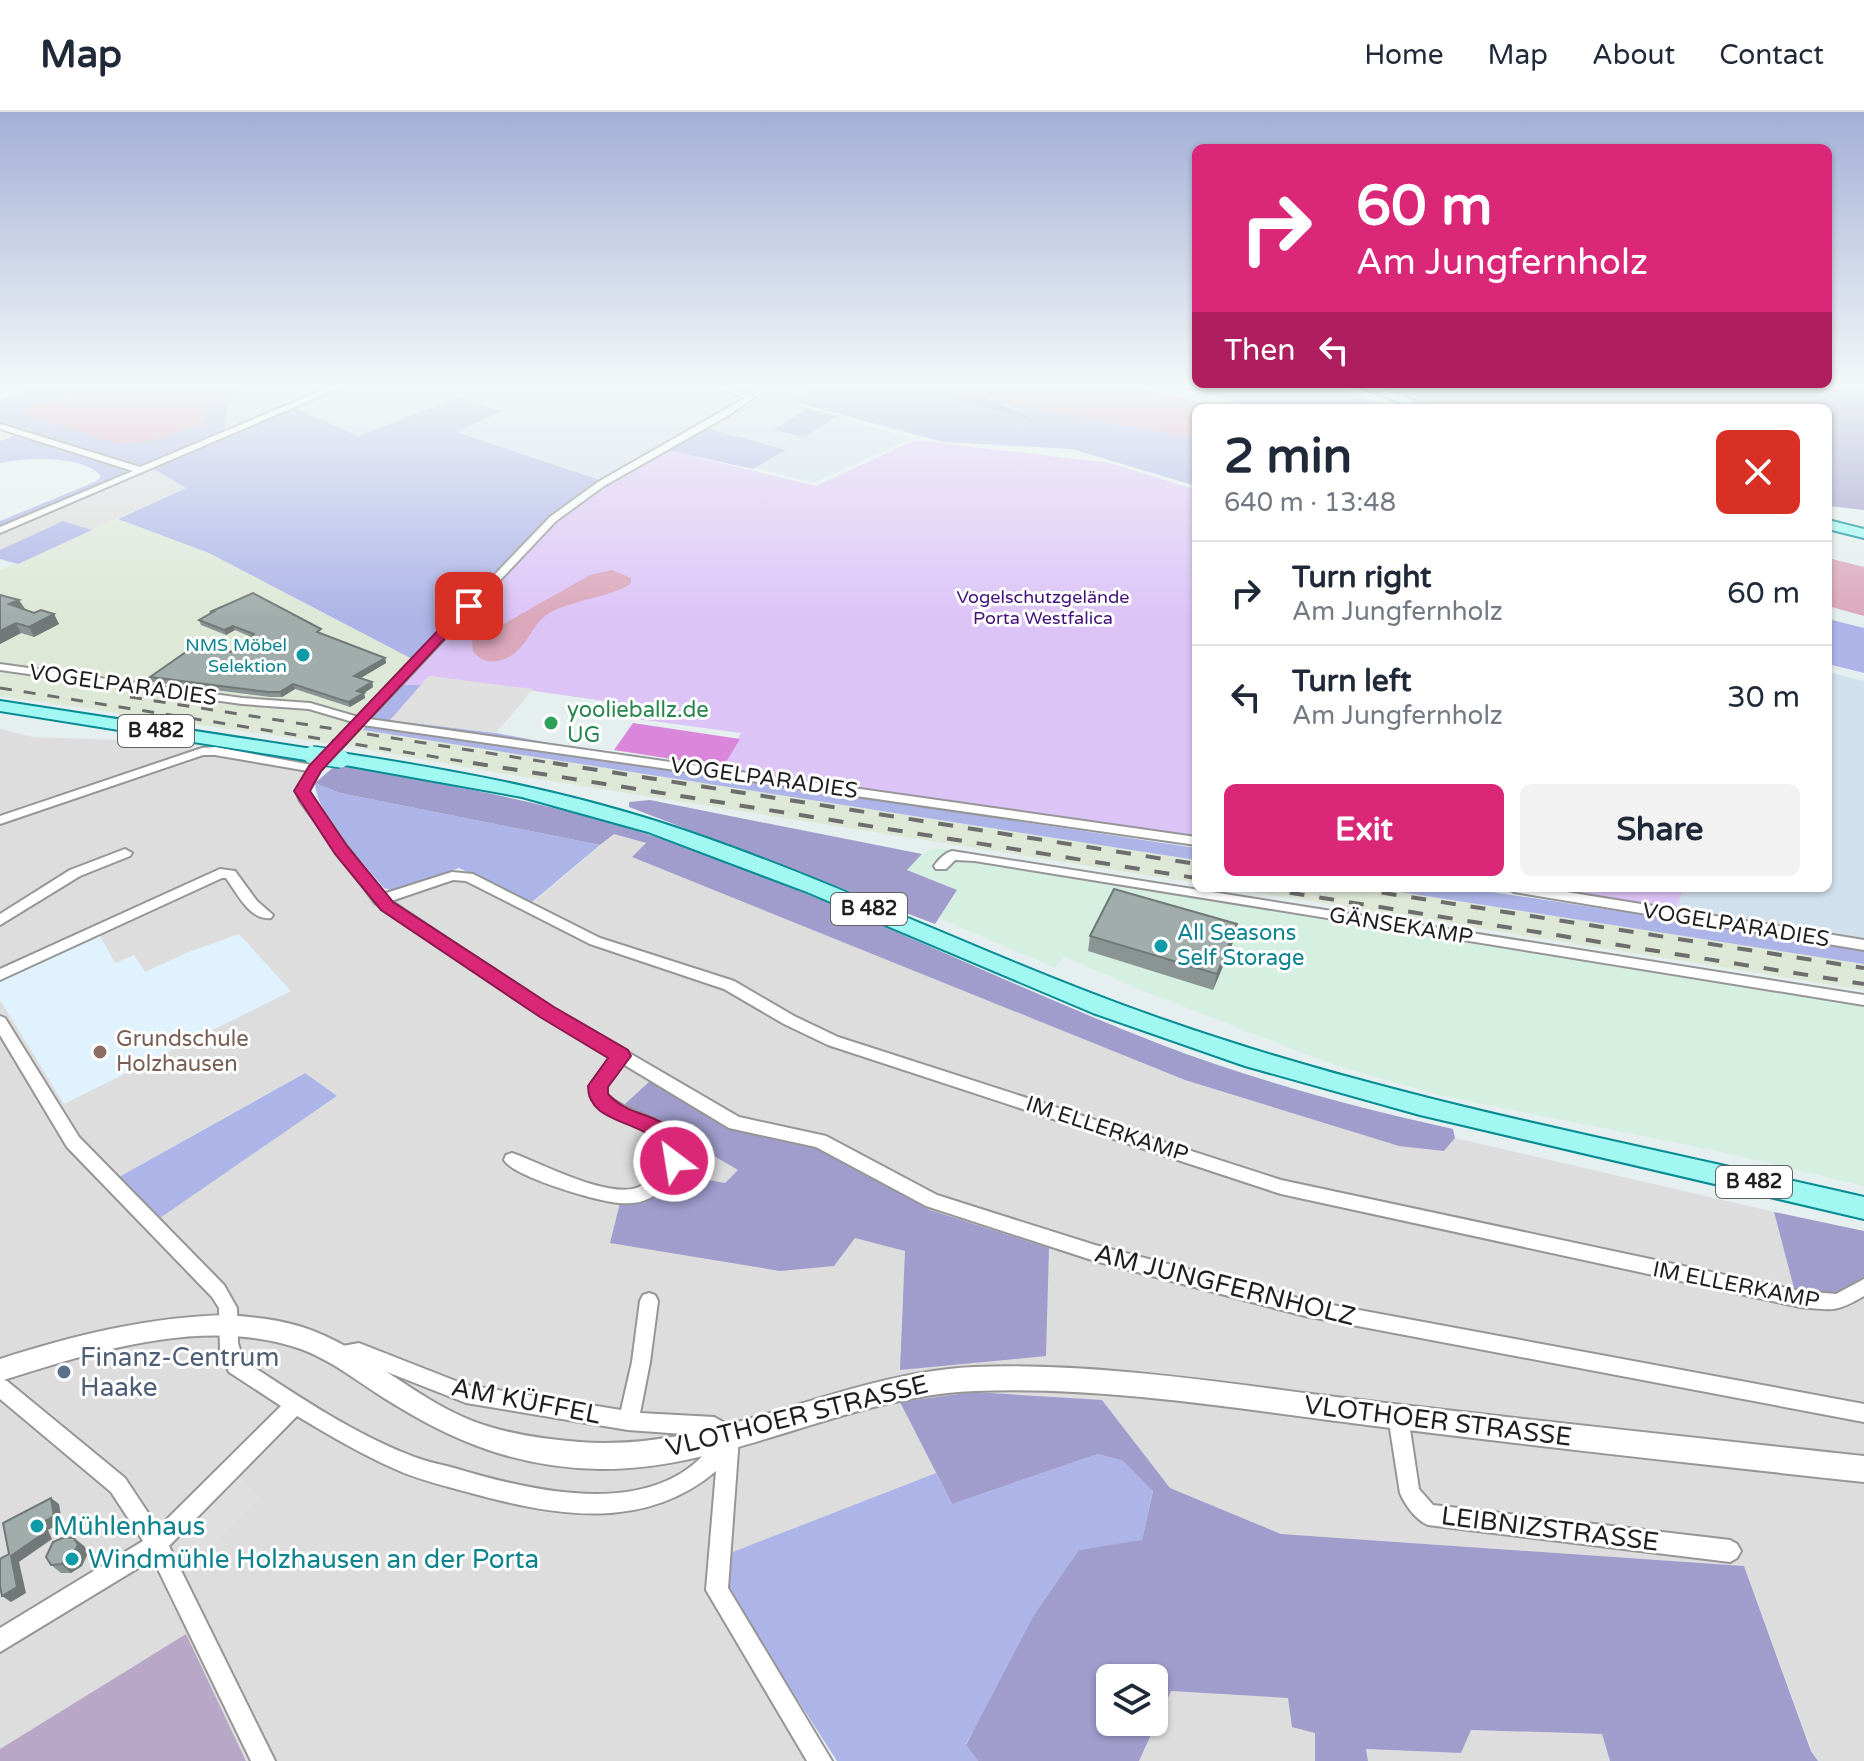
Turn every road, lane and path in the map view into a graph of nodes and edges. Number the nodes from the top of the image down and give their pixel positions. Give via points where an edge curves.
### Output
1 (121, 464) edge
2 (154, 464) edge
3 (635, 464) edge
4 (140, 470) junction
5 (1832, 524) edge
6 (0, 530) edge
7 (1864, 532) edge
8 (0, 667) edge
9 (0, 706) edge
10 (361, 721) junction
11 (313, 762) junction
12 (2, 815) edge
13 (1192, 840) edge
14 (125, 853) dead end
15 (941, 866) dead end
16 (1192, 892) edge
17 (1193, 892) edge
18 (1539, 892) edge
19 (380, 900) junction
20 (266, 915) dead end
21 (0, 920) edge
22 (1864, 945) edge
23 (0, 975) edge
24 (1864, 1000) edge
25 (0, 1022) edge
26 (621, 1056) junction
27 (512, 1160) dead end
28 (1864, 1208) edge
29 (1864, 1287) edge
30 (649, 1301) dead end
31 (226, 1327) junction
32 (335, 1354) junction
33 (0, 1370) edge
34 (0, 1387) edge
35 (295, 1405) junction
36 (1864, 1413) edge
37 (1398, 1416) junction
38 (628, 1421) junction
39 (729, 1436) junction
40 (1864, 1469) edge
41 (157, 1544) junction
42 (1730, 1551) dead end
43 (0, 1641) edge
44 (263, 1761) edge
45 (820, 1761) edge

1 - 4 street
2 - 4 street
3 - 10 street via 588,489 522,550
4 - 6 street
5 - 7 main road
8 - 10 street, VOGELPARADIES via 310,706
9 - 11 main road, B 482
10 - 11 street
10 - 13 street, VOGELPARADIES
11 - 12 street via 202,752
11 - 19 street, AM JUNGFERNHOLZ via 302,791 306,801
11 - 28 main road, B 482, bridge via 341,759 484,783 613,814 695,840 1154,1026 1325,1081
14 - 21 street via 75,873
15 - 16 street, GÄNSEKAMP via 952,855 975,857
17 - 24 street, GÄNSEKAMP
18 - 22 street, VOGELPARADIES
19 - 26 street, AM JUNGFERNHOLZ
19 - 29 street, IM ELLERKAMP via 452,876 468,877 595,941 729,985 833,1041 1281,1187 1800,1299 1838,1302
20 - 23 street via 230,874 220,873
25 - 31 street via 73,1142 218,1291 228,1307
26 - 27 street via 598,1086 598,1096 671,1142 674,1161 662,1180 641,1195 623,1196 549,1178
26 - 36 street, AM JUNGFERNHOLZ via 735,1123 820,1141 932,1201 1095,1253 1305,1308
30 - 38 street, AM KÜFFEL
31 - 32 street, VLOTHOER STRASSE via 263,1328
31 - 33 street, VLOTHOER STRASSE via 125,1335
31 - 35 street via 236,1366
32 - 38 street, AM KÜFFEL via 359,1352 466,1394
32 - 39 street, VLOTHOER STRASSE via 466,1432 532,1449 615,1455 669,1451
34 - 41 street via 118,1485
35 - 39 street via 402,1462 500,1492 590,1506 657,1496 678,1486 709,1465
35 - 41 street
37 - 39 street, VLOTHOER STRASSE via 1196,1392 979,1378 876,1392
37 - 40 street, VLOTHOER STRASSE
37 - 42 street, LEIBNIZSTRASSE via 1410,1493 1428,1515
38 - 39 street, AM KÜFFEL via 714,1427
39 - 45 street via 717,1590
41 - 43 street
41 - 44 street

